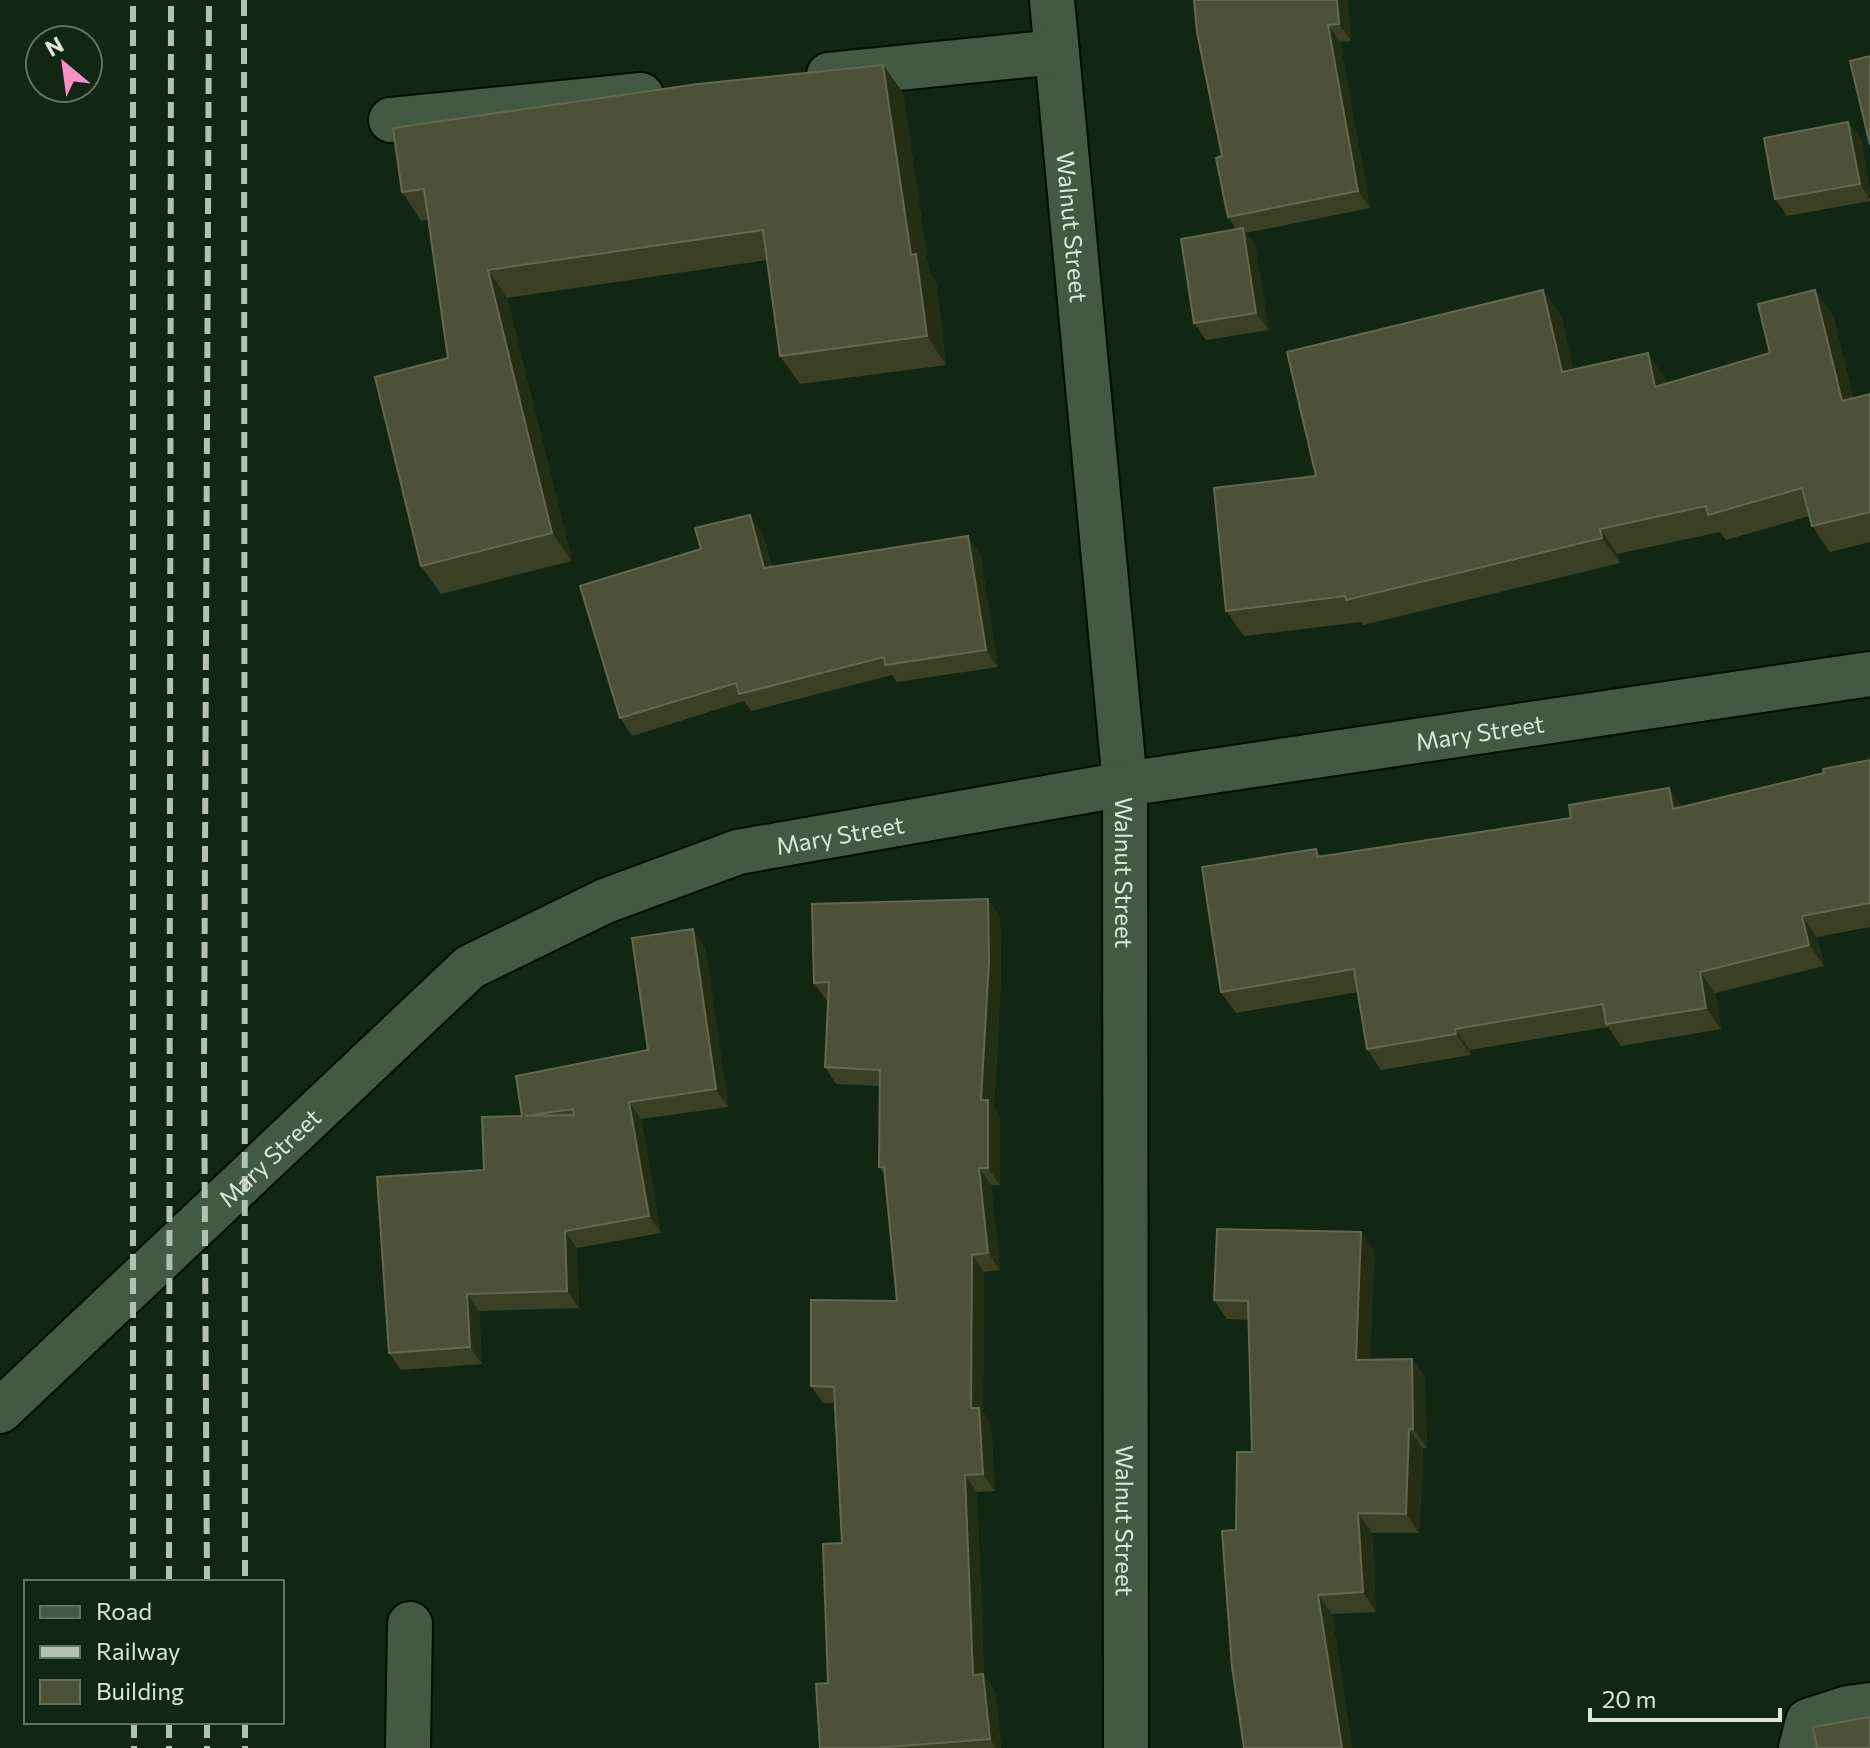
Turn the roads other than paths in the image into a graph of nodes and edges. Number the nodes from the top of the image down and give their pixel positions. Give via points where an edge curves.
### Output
1 (1052, 0) edge
2 (1057, 52) junction
3 (787, 80) edge
4 (676, 91) edge
5 (391, 120) dead end
6 (1870, 674) edge
7 (1125, 784) junction
8 (0, 1411) edge
9 (410, 1624) dead end
10 (1870, 1705) edge
11 (408, 1748) edge
12 (1126, 1748) edge
13 (1801, 1748) edge

1 - 2 street, Walnut Street
2 - 3 street
2 - 7 street, Walnut Street
4 - 5 street
6 - 7 street, Mary Street
7 - 8 street, Mary Street via 738,852 605,901 470,967
7 - 12 street, Walnut Street
9 - 11 street
10 - 13 street via 1808,1721

